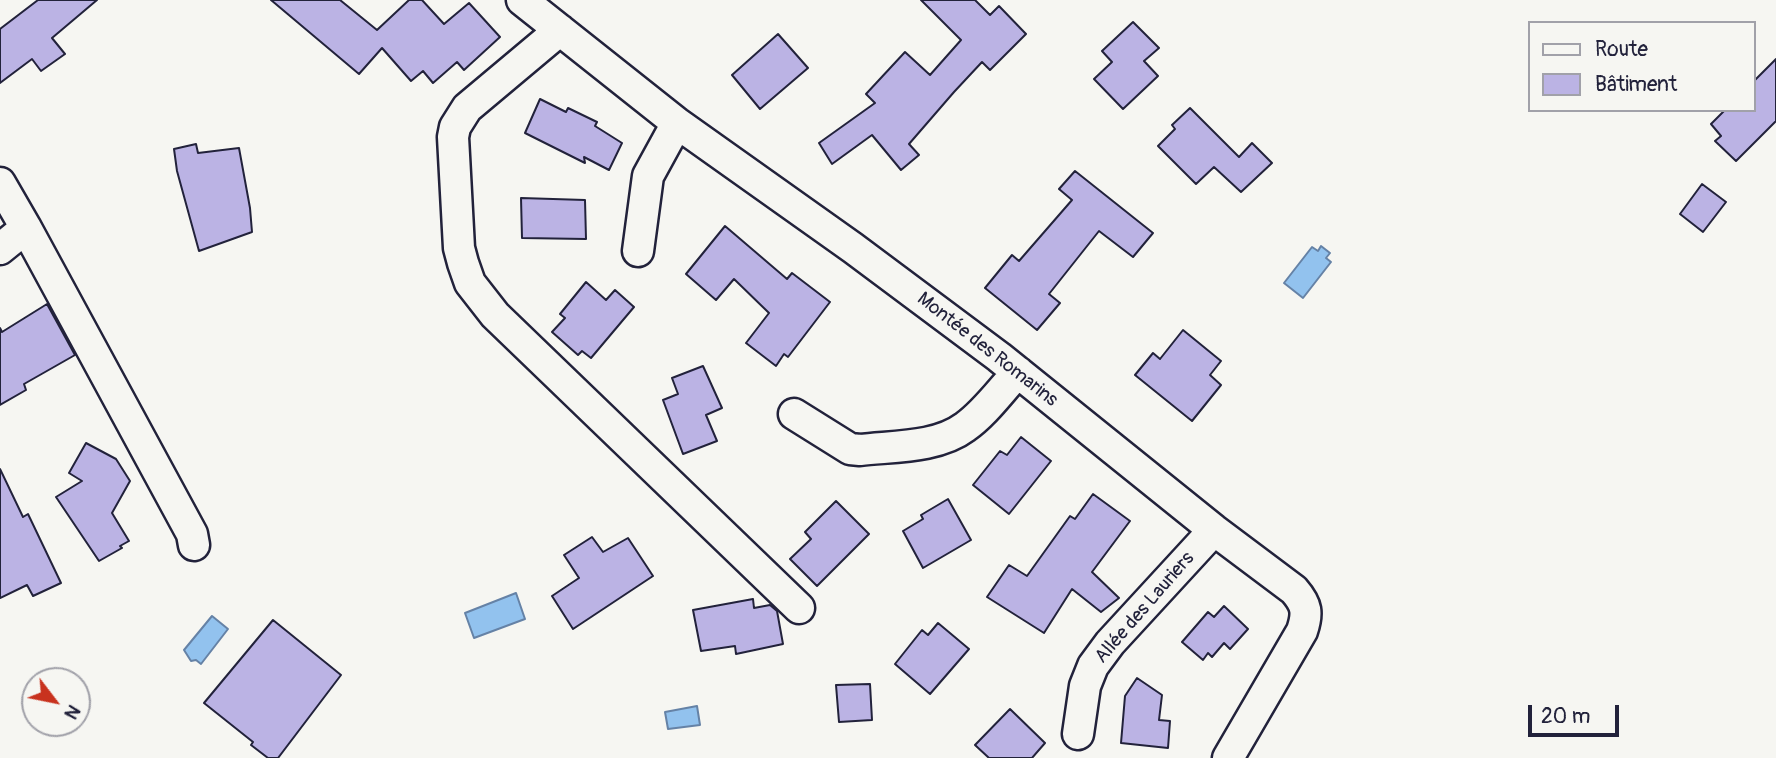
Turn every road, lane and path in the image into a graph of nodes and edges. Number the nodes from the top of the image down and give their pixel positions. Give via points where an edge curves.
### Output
1 (522, 0) edge
2 (560, 30) junction
3 (677, 123) junction
4 (0, 183) edge
5 (26, 228) junction
6 (0, 249) edge
7 (638, 251) dead end
8 (1018, 372) junction
9 (794, 414) dead end
10 (1214, 530) junction
11 (194, 545) dead end
12 (799, 608) dead end
13 (1078, 734) dead end
14 (1228, 758) edge

1 - 2 street, Montée des Romarins
2 - 3 street, Montée des Romarins
2 - 12 street via 467,108 455,127 452,154 459,248 470,283 495,315
3 - 7 street via 648,176
3 - 8 street, Montée des Romarins
4 - 5 street
5 - 6 street
5 - 11 street
8 - 9 street via 965,427 930,441 850,449
8 - 10 street, Montée des Romarins
10 - 13 street, Allée des Lauriers via 1093,666
10 - 14 street, Montée des Romarins via 1294,590 1307,610 1302,631

